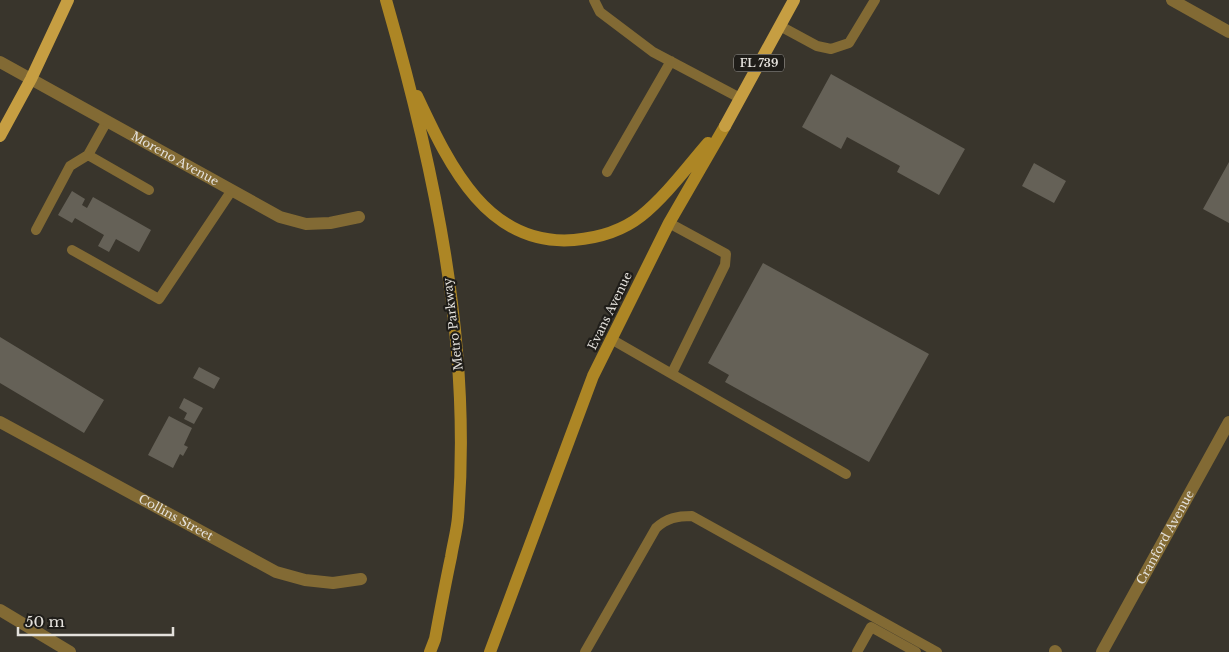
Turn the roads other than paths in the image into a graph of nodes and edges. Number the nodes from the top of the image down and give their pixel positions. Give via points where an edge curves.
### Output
1 (68, 0) edge
2 (386, 0) edge
3 (594, 0) edge
4 (794, 0) edge
5 (875, 0) edge
6 (1172, 0) edge
7 (780, 26) junction
8 (1229, 32) edge
9 (670, 61) junction
10 (0, 62) edge
11 (407, 73) junction
12 (31, 79) junction
13 (740, 98) junction
14 (107, 121) junction
15 (725, 126) junction
16 (1, 132) edge
17 (88, 155) junction
18 (607, 172) dead end
19 (149, 190) dead end
20 (232, 190) junction
21 (358, 217) dead end
22 (669, 223) junction
23 (36, 230) dead end
24 (72, 250) dead end
25 (611, 339) junction
26 (672, 373) junction
27 (0, 422) edge
28 (1229, 422) edge
29 (846, 474) dead end
30 (361, 579) dead end
31 (0, 610) edge
32 (70, 652) edge
33 (430, 652) edge
34 (490, 652) edge
35 (586, 652) edge
36 (857, 652) edge
37 (916, 652) edge
38 (937, 652) edge
39 (1102, 652) edge

1 - 12 main road
2 - 11 main road, Metro Parkway
3 - 9 lane via 600,12
4 - 7 main road, Evans Avenue / FL 739
5 - 7 lane via 849,43 831,49 817,46
6 - 8 street
7 - 13 main road, Evans Avenue / FL 739
9 - 13 lane
9 - 18 lane
10 - 12 street, Moreno Avenue
11 - 15 main road via 440,145 470,191 505,223 544,238 587,239 626,226 656,201
11 - 33 main road, Metro Parkway via 439,215 461,397 458,519
12 - 14 street, Moreno Avenue
12 - 16 main road
13 - 15 main road, Evans Avenue / FL 739
14 - 17 lane
14 - 20 street, Moreno Avenue
15 - 22 main road, Evans Avenue / FL 739
17 - 19 lane
17 - 23 lane via 70,166
20 - 21 street, Moreno Avenue via 280,217 306,224
20 - 24 lane via 158,299
22 - 25 main road, Evans Avenue / FL 739
22 - 26 lane via 726,254 725,265
25 - 26 lane
25 - 34 main road, Evans Avenue / FL 739 via 593,376
26 - 29 lane
27 - 30 street, Collins Street via 276,572 333,583
28 - 39 street, Cranford Avenue
31 - 32 street
35 - 38 lane via 656,528 678,516 692,516
36 - 37 lane via 871,627

